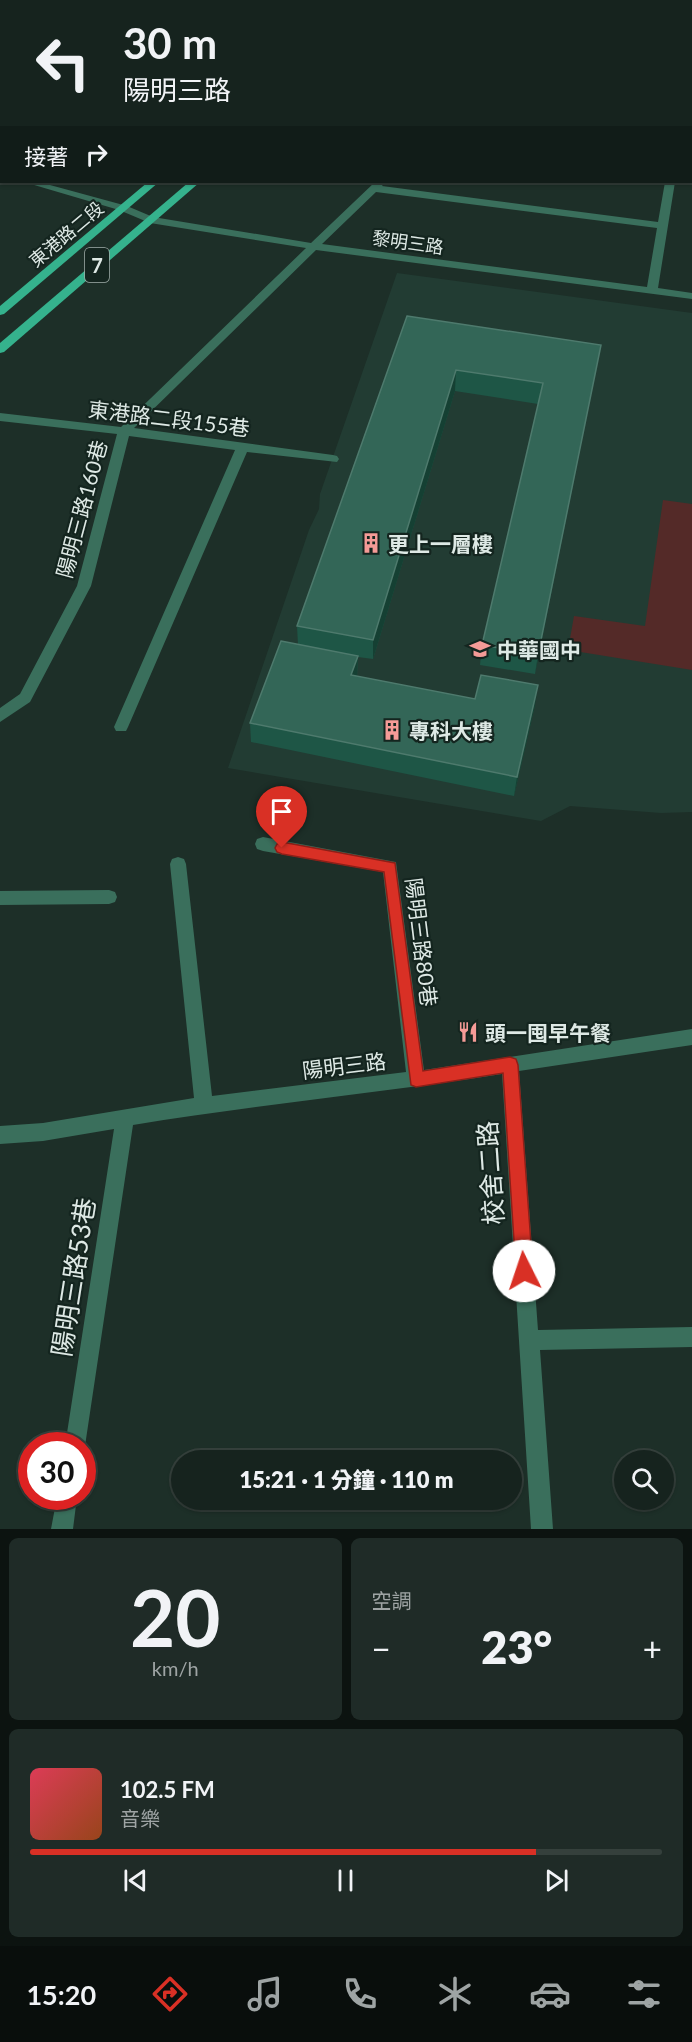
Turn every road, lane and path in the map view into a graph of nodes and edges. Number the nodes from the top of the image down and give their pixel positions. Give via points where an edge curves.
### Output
1 (33, 183) edge
2 (153, 183) edge
3 (194, 183) edge
4 (670, 183) edge
5 (377, 185) edge
6 (123, 208) junction
7 (150, 220) junction
8 (663, 226) junction
9 (312, 246) junction
10 (652, 291) junction
11 (692, 296) edge
12 (0, 312) edge
13 (0, 349) edge
14 (0, 417) edge
15 (124, 431) junction
16 (243, 447) junction
17 (333, 459) dead end
18 (0, 716) edge
19 (121, 727) dead end
20 (263, 844) dead end
21 (178, 864) dead end
22 (109, 897) dead end
23 (0, 898) edge
24 (692, 1037) edge
25 (510, 1065) junction
26 (416, 1080) junction
27 (204, 1105) junction
28 (125, 1117) junction
29 (0, 1135) edge
30 (692, 1337) edge
31 (529, 1340) junction
32 (77, 1432) edge
33 (65, 1510) edge
34 (62, 1529) edge
35 (542, 1529) edge

1 - 6 street, 黎明三路
2 - 6 main road, 東港路二段 / 7
3 - 7 main road, 7
4 - 8 street
5 - 8 street
5 - 9 street
6 - 7 street, 黎明三路
6 - 12 main road, 東港路二段 / 7
7 - 9 street, 黎明三路
7 - 13 main road, 7
8 - 10 street
9 - 10 street, 黎明三路
9 - 15 street
10 - 11 street, 黎明三路
14 - 15 street, 東港路二段155巷
15 - 16 street, 東港路二段155巷
15 - 18 street, 陽明三路160巷 via 84,586 25,698
16 - 17 street, 東港路二段155巷
16 - 19 street
20 - 26 street, 陽明三路80巷 via 390,867
21 - 27 street
22 - 23 street
24 - 25 street, 陽明三路
25 - 26 street, 陽明三路
25 - 31 street, 校舍二路
26 - 27 street, 陽明三路
27 - 28 street, 陽明三路
28 - 29 street, 陽明三路 via 43,1132
28 - 32 street, 陽明三路53巷
30 - 31 street
31 - 35 street, 校舍二路
33 - 34 street

